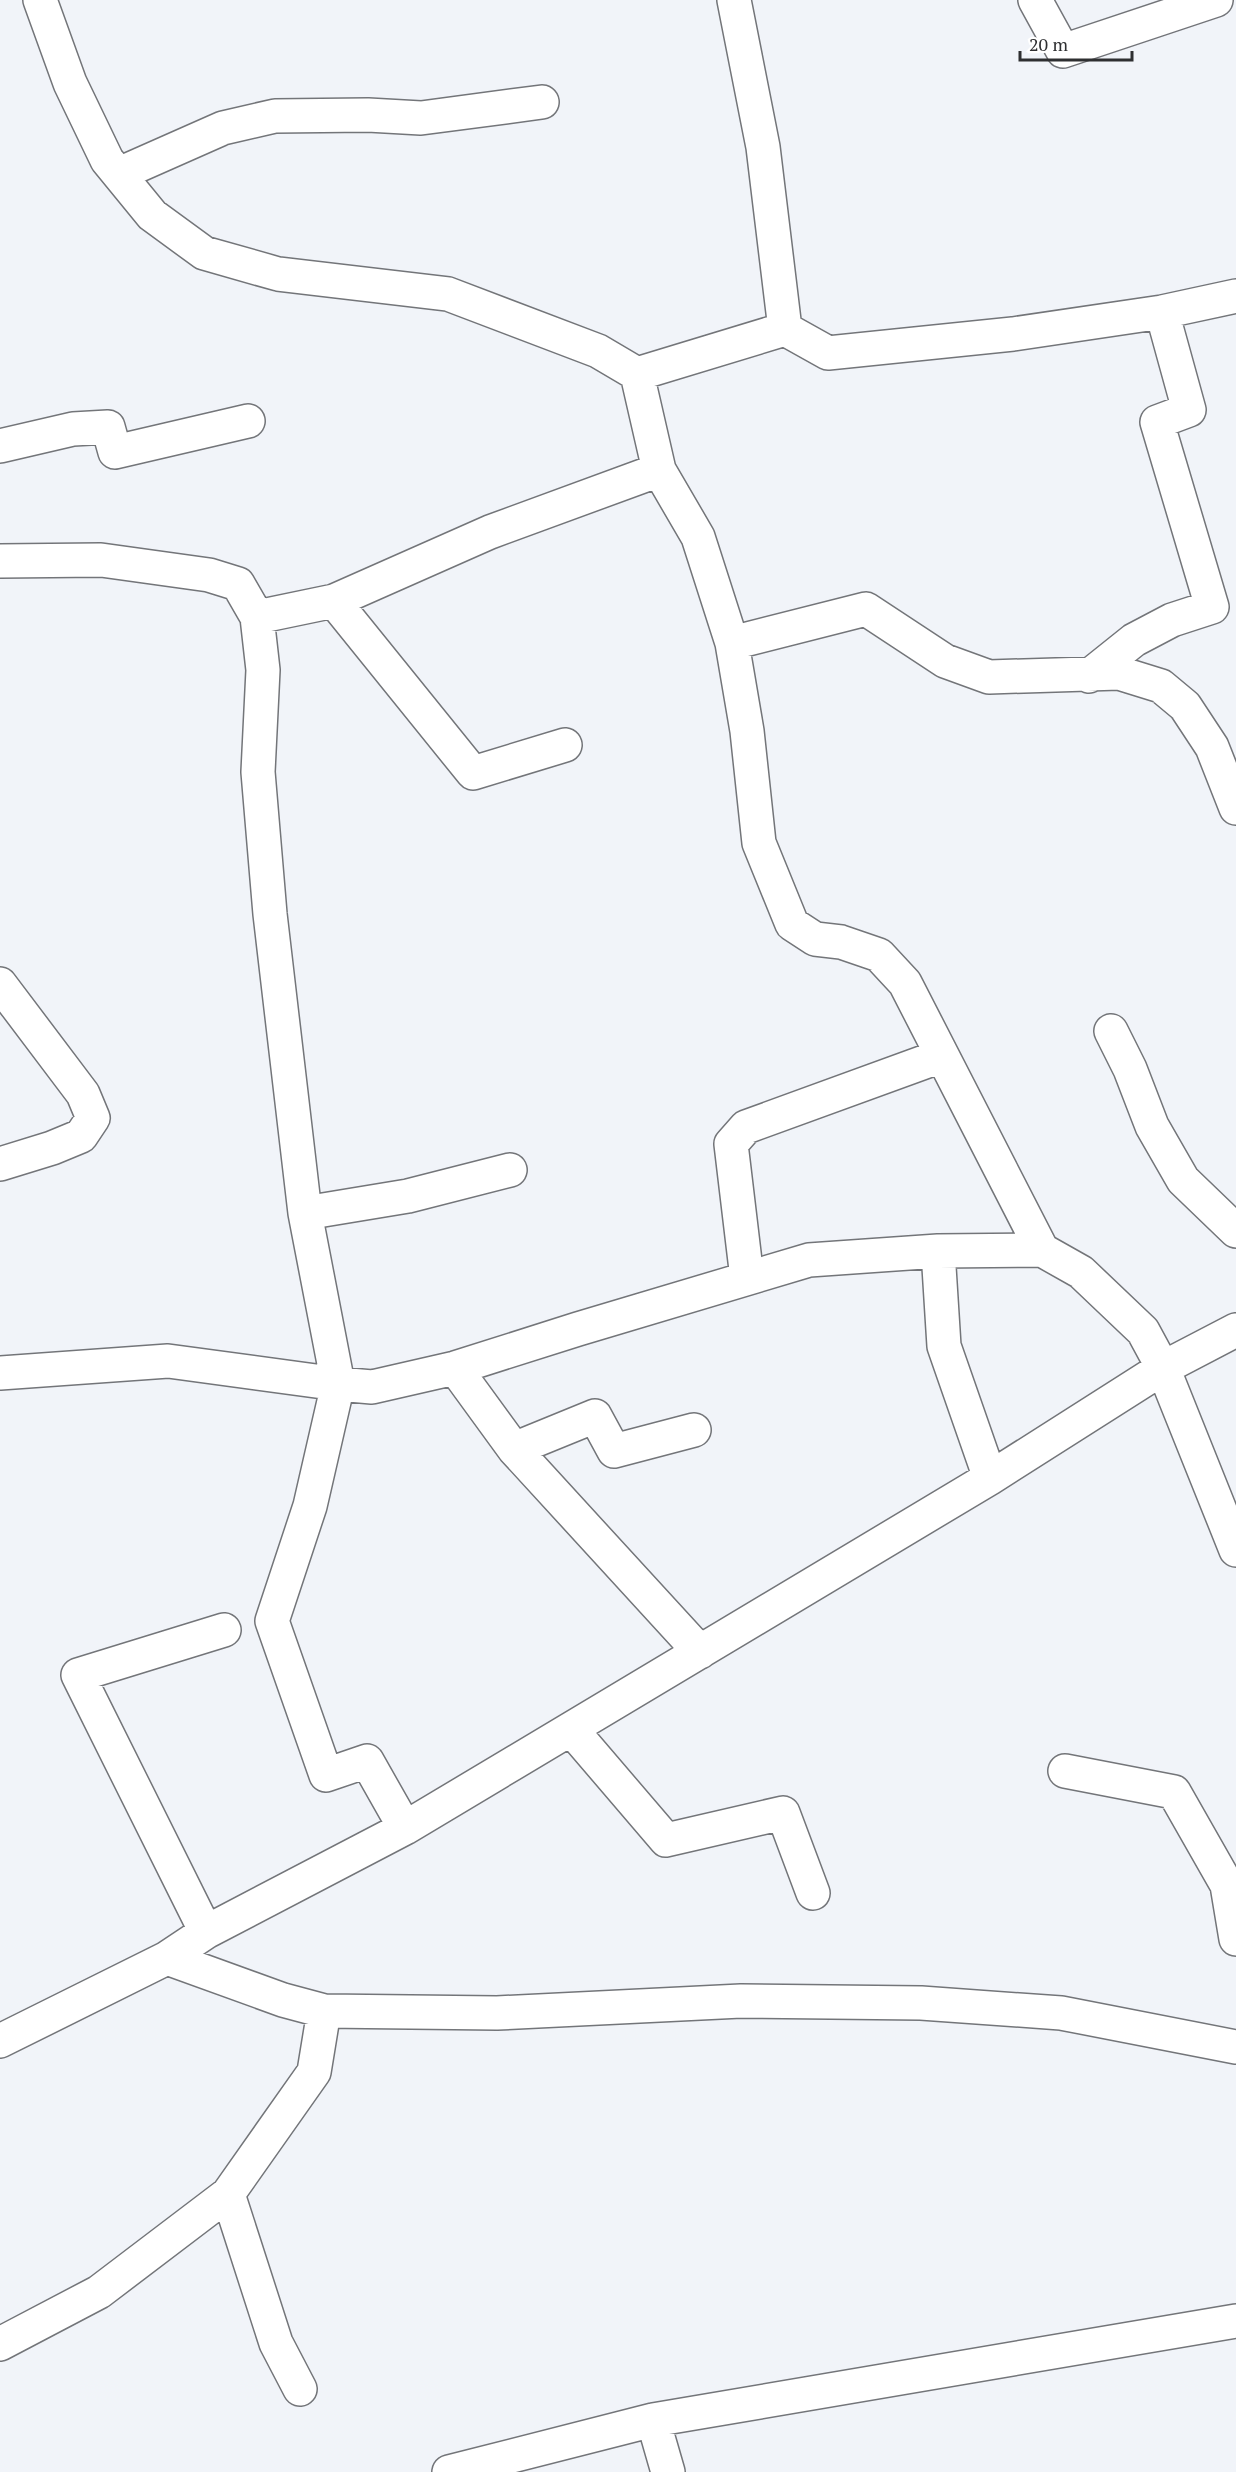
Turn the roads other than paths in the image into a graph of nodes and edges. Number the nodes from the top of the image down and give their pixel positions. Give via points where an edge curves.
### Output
1 (40, 0) edge
2 (734, 0) edge
3 (1035, 0) edge
4 (1216, 0) edge
5 (542, 102) dead end
6 (119, 174) junction
7 (1236, 296) edge
8 (1162, 312) junction
9 (785, 328) junction
10 (637, 374) junction
11 (248, 421) dead end
12 (0, 446) edge
13 (659, 470) junction
14 (0, 561) edge
15 (334, 601) junction
16 (257, 617) junction
17 (732, 643) junction
18 (1089, 676) junction
19 (565, 745) dead end
20 (1236, 808) edge
21 (0, 984) edge
22 (1111, 1031) dead end
23 (941, 1056) junction
24 (0, 1164) edge
25 (510, 1170) dead end
26 (305, 1213) junction
27 (1236, 1231) edge
28 (1042, 1250) junction
29 (938, 1251) junction
30 (747, 1278) junction
31 (1236, 1330) edge
32 (455, 1368) junction
33 (1163, 1368) junction
34 (0, 1373) edge
35 (338, 1384) junction
36 (694, 1430) dead end
37 (514, 1449) junction
38 (990, 1478) junction
39 (1236, 1550) edge
40 (224, 1630) dead end
41 (700, 1652) junction
42 (571, 1729) junction
43 (1065, 1771) dead end
44 (405, 1828) junction
45 (813, 1893) dead end
46 (206, 1932) junction
47 (1236, 1939) edge
48 (166, 1958) junction
49 (324, 2011) junction
50 (0, 2042) edge
51 (1236, 2048) edge
52 (228, 2194) junction
53 (1236, 2321) edge
54 (0, 2344) edge
55 (300, 2389) dead end
56 (653, 2421) junction
57 (449, 2472) edge
58 (668, 2472) edge

1 - 6 street via 70,83 107,160
2 - 9 street via 763,147
3 - 4 street via 1063,51
5 - 6 street via 421,118 275,116 223,128
6 - 10 street via 152,215 204,253 278,274 448,294 598,351
7 - 8 street
8 - 9 street via 1013,334 828,353
8 - 18 street via 1189,410 1157,422 1212,607 1172,620 1134,640
9 - 10 street
10 - 13 street
11 - 12 street via 115,452 108,427 73,429
13 - 15 street via 490,532
13 - 17 street via 698,537
14 - 16 street via 100,560 209,575 238,584
15 - 16 street
15 - 19 street via 473,773
16 - 26 street via 262,670 258,772 270,914
17 - 18 street via 866,609 945,661 989,677
17 - 23 street via 747,731 759,843 792,924 815,939 841,942 879,955 904,983
18 - 20 street via 1119,673 1161,686 1185,706 1212,747
21 - 24 street via 83,1094 93,1118 81,1136
22 - 27 street via 1152,1126 1183,1180
23 - 28 street
23 - 30 street via 746,1127 731,1144
25 - 26 street via 408,1196
26 - 35 street
28 - 29 street
28 - 33 street via 1081,1272 1143,1331
29 - 30 street via 809,1260
29 - 38 street via 944,1346
30 - 32 street
31 - 33 street
32 - 35 street via 372,1387
32 - 37 street
33 - 38 street
33 - 39 street
34 - 35 street via 168,1361
35 - 44 street via 310,1506 272,1621 326,1775 367,1761
36 - 37 street via 614,1451 595,1416
37 - 41 street
38 - 41 street
40 - 46 street via 78,1675
41 - 42 street
42 - 44 street
42 - 45 street via 666,1840 783,1814
43 - 47 street via 1174,1792 1227,1885
44 - 46 street
46 - 48 street
48 - 49 street
48 - 50 street
49 - 51 street via 497,2013 741,2001 921,2003 1061,2013
49 - 52 street via 314,2072
52 - 54 street via 99,2292
52 - 55 street via 276,2343
53 - 56 street
56 - 57 street
56 - 58 street

